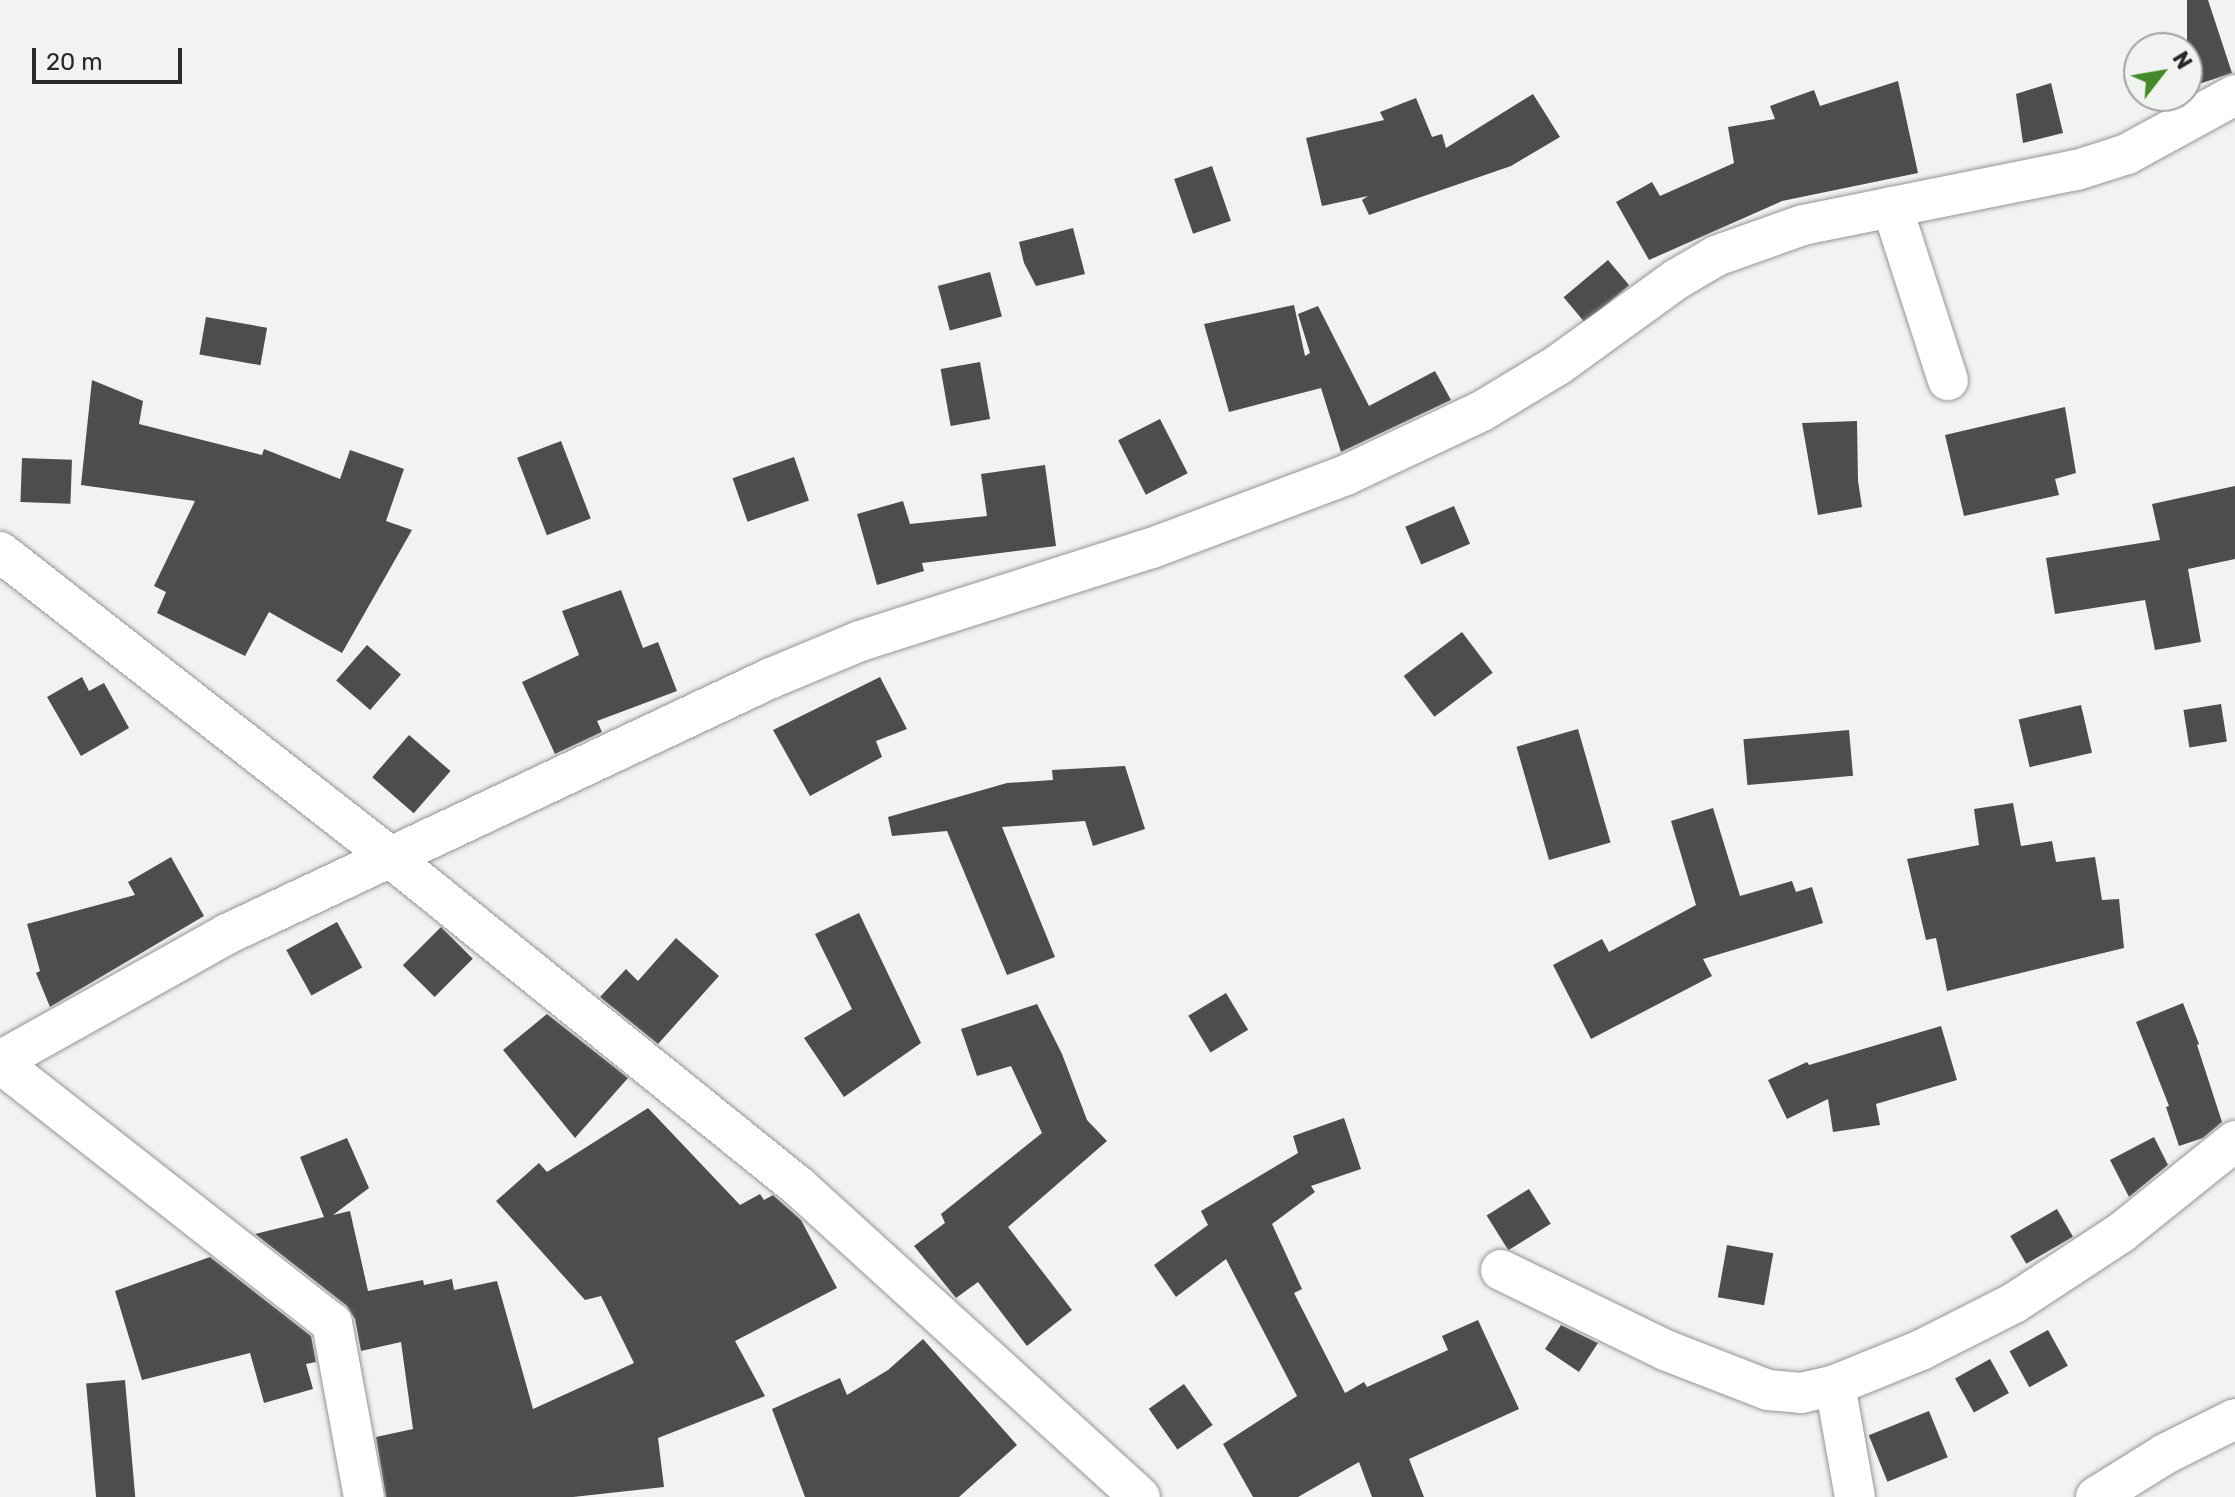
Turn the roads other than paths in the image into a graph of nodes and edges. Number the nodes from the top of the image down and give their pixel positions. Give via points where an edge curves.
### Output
1 (2235, 95) edge
2 (1892, 207) junction
3 (1948, 380) dead end
4 (0, 552) edge
5 (391, 858) junction
6 (0, 1062) edge
7 (2235, 1141) edge
8 (1501, 1270) dead end
9 (1835, 1385) junction
10 (2235, 1419) edge
11 (364, 1497) edge
12 (1140, 1497) edge
13 (1855, 1497) edge
14 (2096, 1497) edge

1 - 2 street via 2127,154 1989,190
2 - 3 street
2 - 5 street via 1803,225 1716,256 1482,411 1346,475 1152,548 860,641 683,717
4 - 5 street
5 - 6 street via 227,934
5 - 12 street via 798,1186
6 - 11 street via 332,1323
7 - 9 street via 2122,1232 2014,1303
8 - 9 street via 1665,1350 1768,1390 1801,1393
9 - 13 street
10 - 14 street

